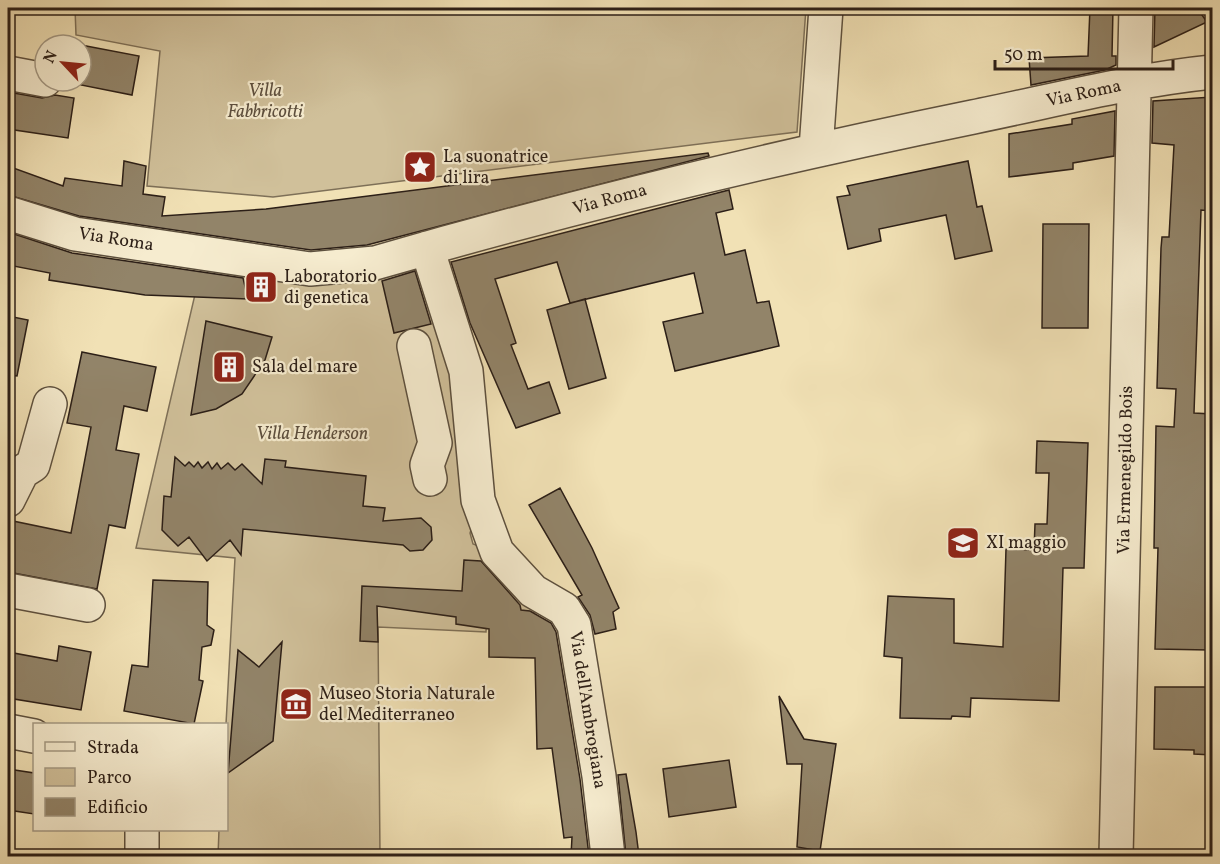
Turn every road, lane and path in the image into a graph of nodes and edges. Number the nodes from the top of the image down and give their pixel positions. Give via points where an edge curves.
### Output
1 (826, 8) edge
2 (1136, 8) edge
3 (1212, 72) edge
4 (8, 73) edge
5 (33, 78) edge
6 (1136, 82) junction
7 (816, 149) junction
8 (8, 213) edge
9 (427, 248) junction
10 (414, 346) dead end
11 (50, 404) dead end
12 (471, 407) junction
13 (431, 423) junction
14 (430, 479) dead end
15 (8, 500) edge
16 (8, 590) edge
17 (88, 605) dead end
18 (8, 731) edge
19 (33, 736) edge
20 (142, 831) edge
21 (142, 856) edge
22 (608, 856) edge
23 (1116, 856) edge

1 - 7 street
2 - 6 street, Via Ermenegildo Bois
3 - 6 street, Via Roma
4 - 5 street
6 - 7 street, Via Roma
6 - 23 street, Via Ermenegildo Bois
7 - 9 street, Via Roma
8 - 9 street, Via Roma via 75,234 310,269 375,263
9 - 12 street, Via dell'Ambrogiana via 466,371
10 - 13 street
11 - 15 street via 33,465 22,472
12 - 13 street
12 - 22 street, Via dell'Ambrogiana via 478,500 496,552 533,591 564,609 574,625 598,765
13 - 14 street via 435,443 427,465
16 - 17 street
18 - 19 street
20 - 21 street

